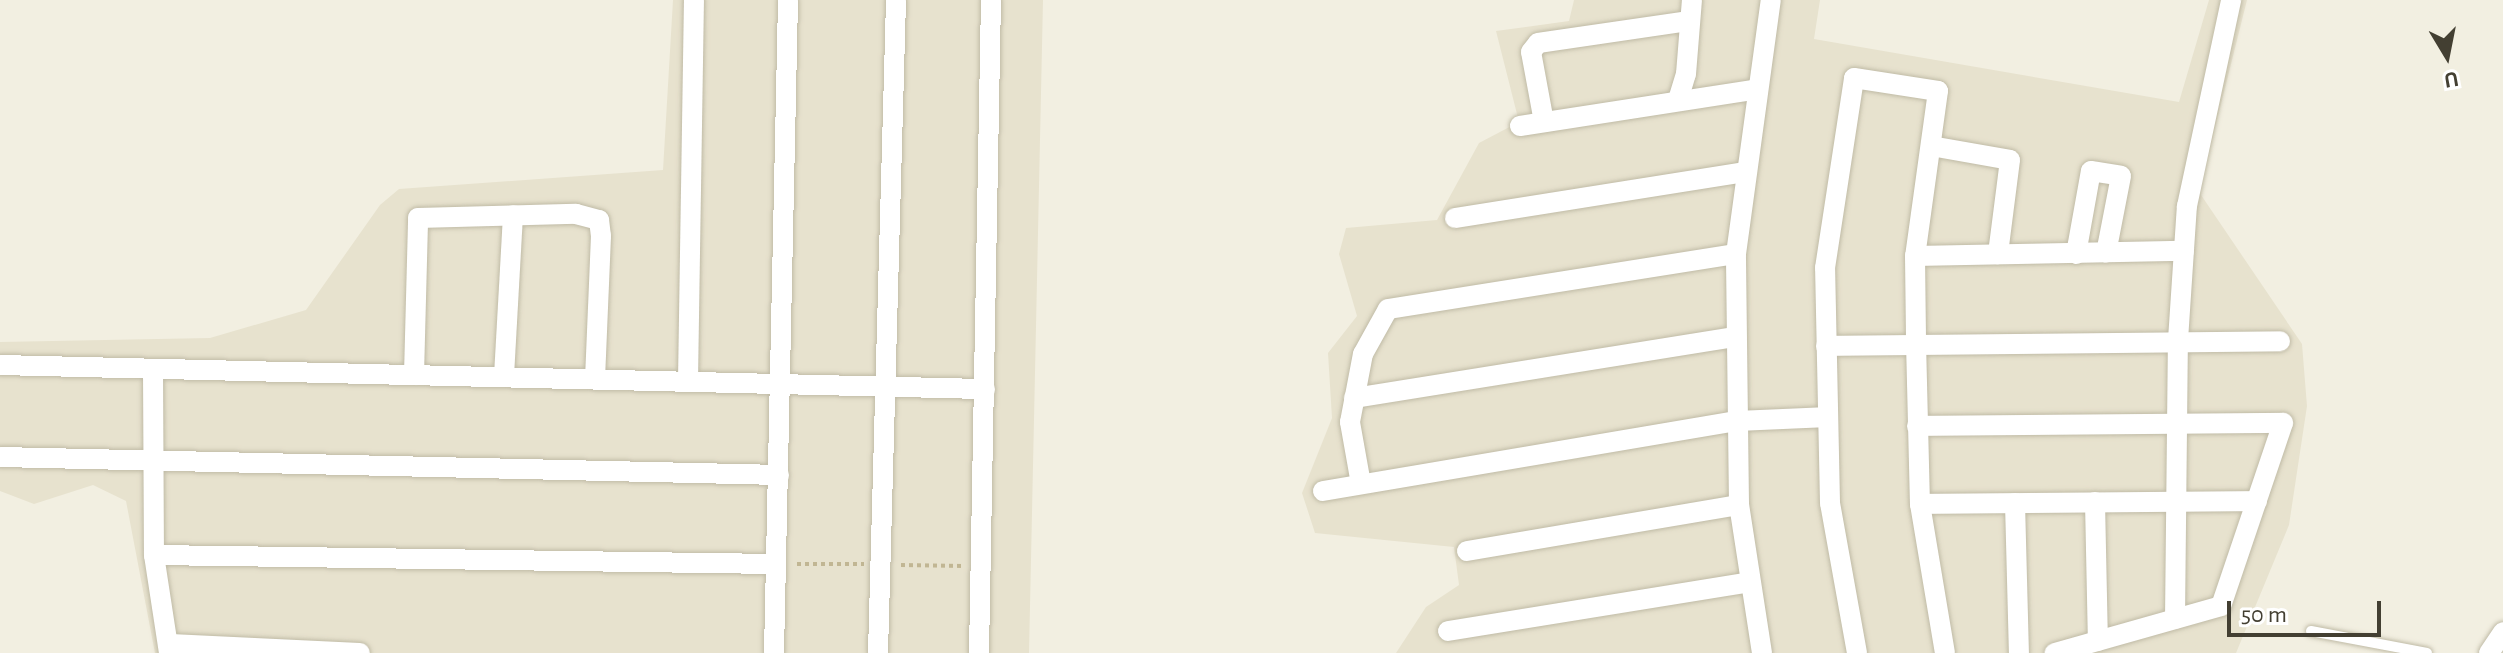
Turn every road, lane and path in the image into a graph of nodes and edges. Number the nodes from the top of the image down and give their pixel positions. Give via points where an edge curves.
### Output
1 (694, 0) edge
2 (788, 0) edge
3 (896, 0) edge
4 (991, 0) edge
5 (1771, 0) edge
6 (2231, 0) edge
7 (1690, 10) edge
8 (1686, 74) junction
9 (1750, 89) junction
10 (1678, 100) junction
11 (1544, 122) junction
12 (1520, 126) dead end
13 (1931, 146) junction
14 (1745, 172) junction
15 (513, 215) junction
16 (1455, 218) dead end
17 (2184, 251) junction
18 (2106, 253) junction
19 (1736, 254) junction
20 (1998, 254) junction
21 (2076, 254) junction
22 (1915, 256) junction
23 (1736, 337) junction
24 (2178, 340) junction
25 (2280, 341) dead end
26 (1916, 342) junction
27 (1826, 346) junction
28 (0, 365) edge
29 (153, 370) junction
30 (414, 375) junction
31 (504, 376) junction
32 (595, 377) junction
33 (688, 380) junction
34 (782, 383) junction
35 (884, 385) junction
36 (985, 389) junction
37 (1354, 398) junction
38 (1828, 417) junction
39 (1737, 421) junction
40 (2177, 424) junction
41 (1917, 426) junction
42 (0, 457) edge
43 (155, 461) junction
44 (779, 475) junction
45 (1361, 484) junction
46 (1323, 491) dead end
47 (2257, 501) junction
48 (2095, 502) junction
49 (2176, 502) junction
50 (2015, 503) junction
51 (1920, 504) junction
52 (1739, 505) junction
53 (1467, 551) dead end
54 (154, 555) junction
55 (776, 564) junction
56 (1750, 582) junction
57 (2175, 619) junction
58 (1448, 631) dead end
59 (2311, 631) dead end
60 (2503, 632) edge
61 (2098, 641) junction
62 (170, 648) edge
63 (360, 653) edge
64 (774, 653) edge
65 (878, 653) edge
66 (979, 653) edge
67 (1762, 653) edge
68 (1857, 653) edge
69 (1945, 653) edge
70 (2019, 653) edge
71 (2055, 653) edge
72 (2427, 653) edge
73 (2489, 653) edge

1 - 33 street
2 - 34 street
3 - 35 street
4 - 36 street
5 - 9 street
6 - 17 street via 2212,95 2201,121
7 - 8 street
7 - 11 street via 1538,43 1531,52
8 - 9 street
8 - 10 street
9 - 10 street
9 - 14 street
10 - 11 street
11 - 12 street
13 - 20 street via 2010,160
13 - 22 street
13 - 27 street via 1938,91 1854,78 1825,268
14 - 16 street
14 - 19 street
15 - 30 street via 418,218
15 - 31 street
15 - 32 street via 592,215 599,220
17 - 18 street
17 - 24 street
18 - 21 street
18 - 21 street via 2121,176 2091,171
19 - 23 street
19 - 37 street via 1388,309 1363,354
20 - 21 street
20 - 22 street
22 - 26 street
23 - 37 street
23 - 39 street
24 - 25 street
24 - 26 street
24 - 40 street
26 - 27 street
26 - 41 street
27 - 38 street
28 - 29 street
29 - 30 street
29 - 43 street
30 - 31 street
31 - 32 street
32 - 33 street
33 - 34 street
34 - 35 street
34 - 44 street
35 - 36 street
35 - 65 street
36 - 66 street
37 - 45 street via 1350,422
38 - 39 street
38 - 68 street via 1830,503
39 - 45 street
39 - 52 street
40 - 41 street
40 - 47 street via 2283,423
40 - 49 street
41 - 51 street
42 - 43 street
43 - 44 street
43 - 54 street
44 - 55 street
45 - 46 street
47 - 49 street
47 - 57 street via 2221,606
48 - 49 street
48 - 50 street
48 - 61 street
49 - 57 street
50 - 51 street
50 - 70 street
51 - 69 street
52 - 53 street
52 - 56 street
54 - 55 street
54 - 62 street
55 - 64 street
56 - 58 street
56 - 67 street
57 - 61 street
59 - 72 lane
60 - 73 street
61 - 71 street
62 - 63 street

